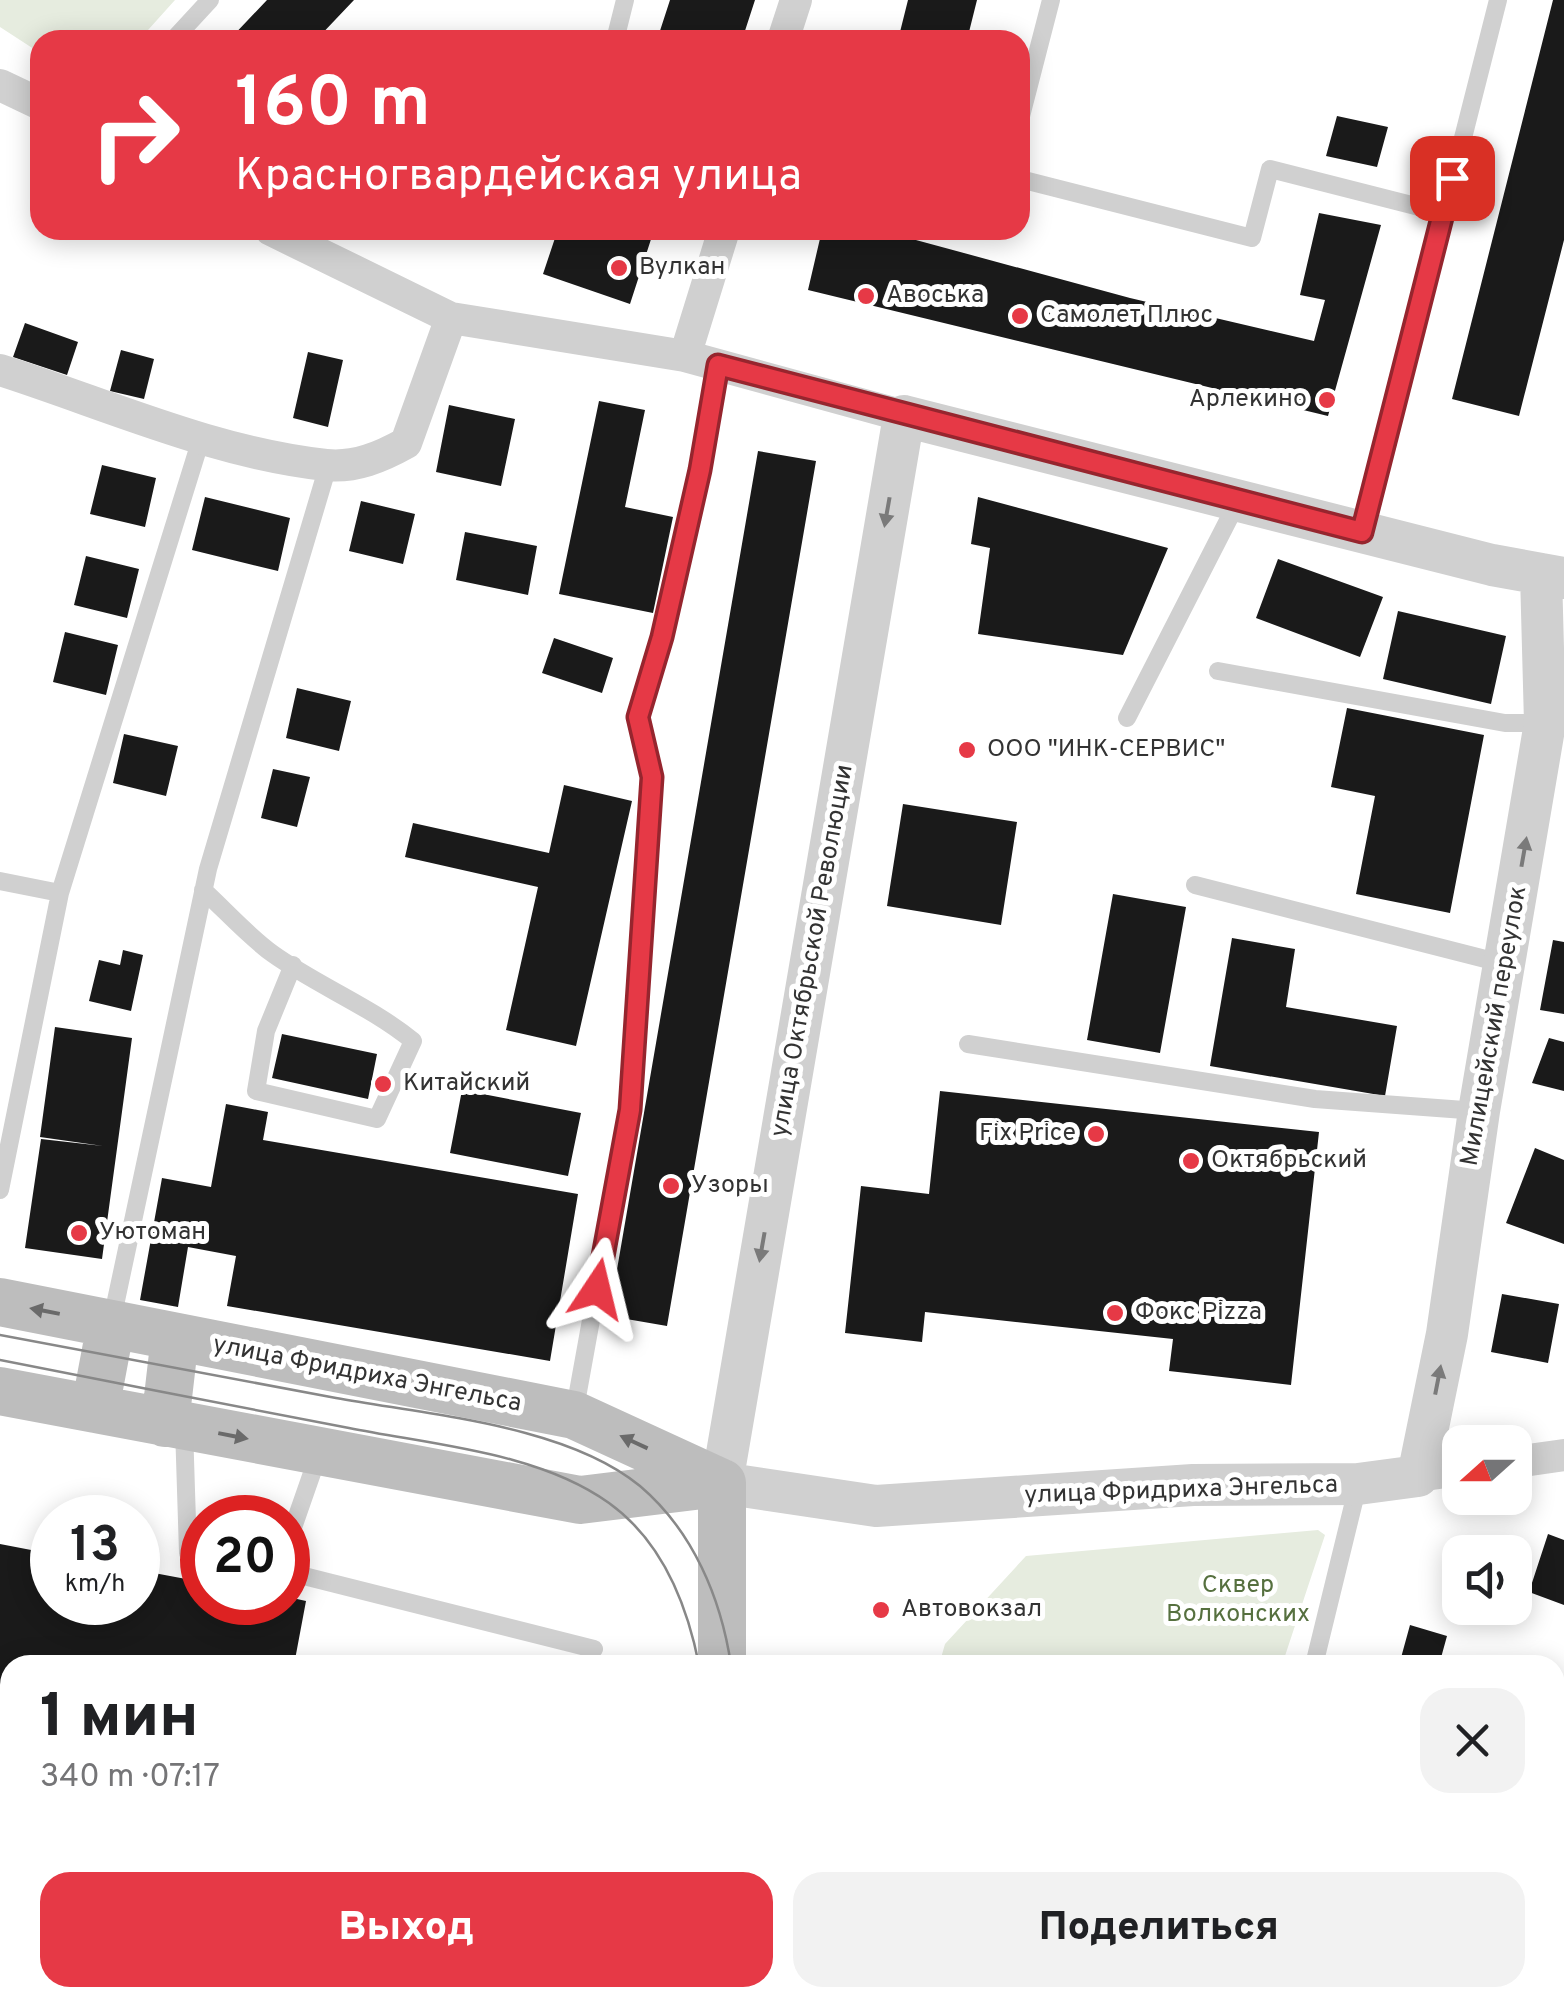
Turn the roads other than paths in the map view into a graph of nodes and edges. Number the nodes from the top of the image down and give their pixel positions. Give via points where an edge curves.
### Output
1 (210, 0) edge
2 (626, 0) edge
3 (796, 0) edge
4 (1050, 0) edge
5 (1498, 0) edge
6 (183, 30) edge
7 (618, 30) edge
8 (787, 30) edge
9 (1030, 80) edge
10 (0, 85) edge
11 (30, 99) edge
12 (1030, 182) edge
13 (1443, 213) junction
14 (292, 240) edge
15 (721, 240) edge
16 (451, 318) junction
17 (686, 356) junction
18 (718, 365) junction
19 (0, 370) edge
20 (904, 416) junction
21 (202, 438) junction
22 (328, 466) junction
23 (1238, 501) junction
24 (1362, 532) junction
25 (1553, 576) edge
26 (1218, 671) dead end
27 (1127, 718) dead end
28 (1545, 724) junction
29 (0, 881) edge
30 (1195, 885) dead end
31 (203, 890) junction
32 (60, 894) junction
33 (1505, 964) junction
34 (293, 965) junction
35 (968, 1044) dead end
36 (1479, 1111) junction
37 (0, 1190) edge
38 (0, 1302) edge
39 (110, 1324) junction
40 (175, 1337) junction
41 (0, 1391) edge
42 (94, 1409) junction
43 (574, 1414) junction
44 (174, 1424) junction
45 (1563, 1452) edge
46 (318, 1453) junction
47 (1532, 1458) edge
48 (1439, 1473) edge
49 (722, 1483) junction
50 (1358, 1484) junction
51 (182, 1495) edge
52 (304, 1495) edge
53 (310, 1578) edge
54 (594, 1649) dead end
55 (722, 1655) edge
56 (1316, 1655) edge

1 - 6 lane
2 - 7 lane
3 - 8 street
4 - 9 lane
5 - 13 lane
10 - 11 street
12 - 13 lane via 1252,238 1270,170
13 - 24 lane
14 - 16 street
15 - 17 street
16 - 17 street
16 - 22 street via 406,443 375,460
17 - 18 street
18 - 20 street
18 - 43 lane via 700,470 638,717 652,777 630,1110
19 - 21 street
20 - 23 street
20 -> 49 street, улица Октябрьской Революции
21 - 22 street
21 - 32 lane
22 - 31 lane
23 - 24 street
23 - 27 lane
24 - 25 street
25 - 28 street, Милицейский переулок
26 - 28 lane via 1505,723
33 -> 28 street, Милицейский переулок
29 - 32 lane
30 - 33 lane
31 - 34 lane
31 - 39 lane
32 - 37 lane
33 - 36 street, Милицейский переулок
34 - 34 lane via 413,1042 377,1119 256,1091 266,1031
35 - 36 lane via 1315,1099
48 -> 36 street, Милицейский переулок via 1447,1334
39 -> 38 main road, улица Фридриха Энгельса
39 - 40 main road, улица Фридриха Энгельса
39 - 42 main road
40 - 43 main road, улица Фридриха Энгельса
40 - 44 main road
41 - 42 main road, улица Фридриха Энгельса
42 - 44 main road, улица Фридриха Энгельса
49 -> 43 main road, улица Фридриха Энгельса
44 -> 46 main road, улица Фридриха Энгельса
44 - 51 lane
45 - 47 street
46 - 49 main road, улица Фридриха Энгельса via 580,1500
46 - 52 lane
48 - 50 street, улица Фридриха Энгельса
49 - 50 street, улица Фридриха Энгельса via 876,1506 1193,1485
49 - 55 main road, улица Октябрьской Революции
50 - 56 lane
53 - 54 lane

